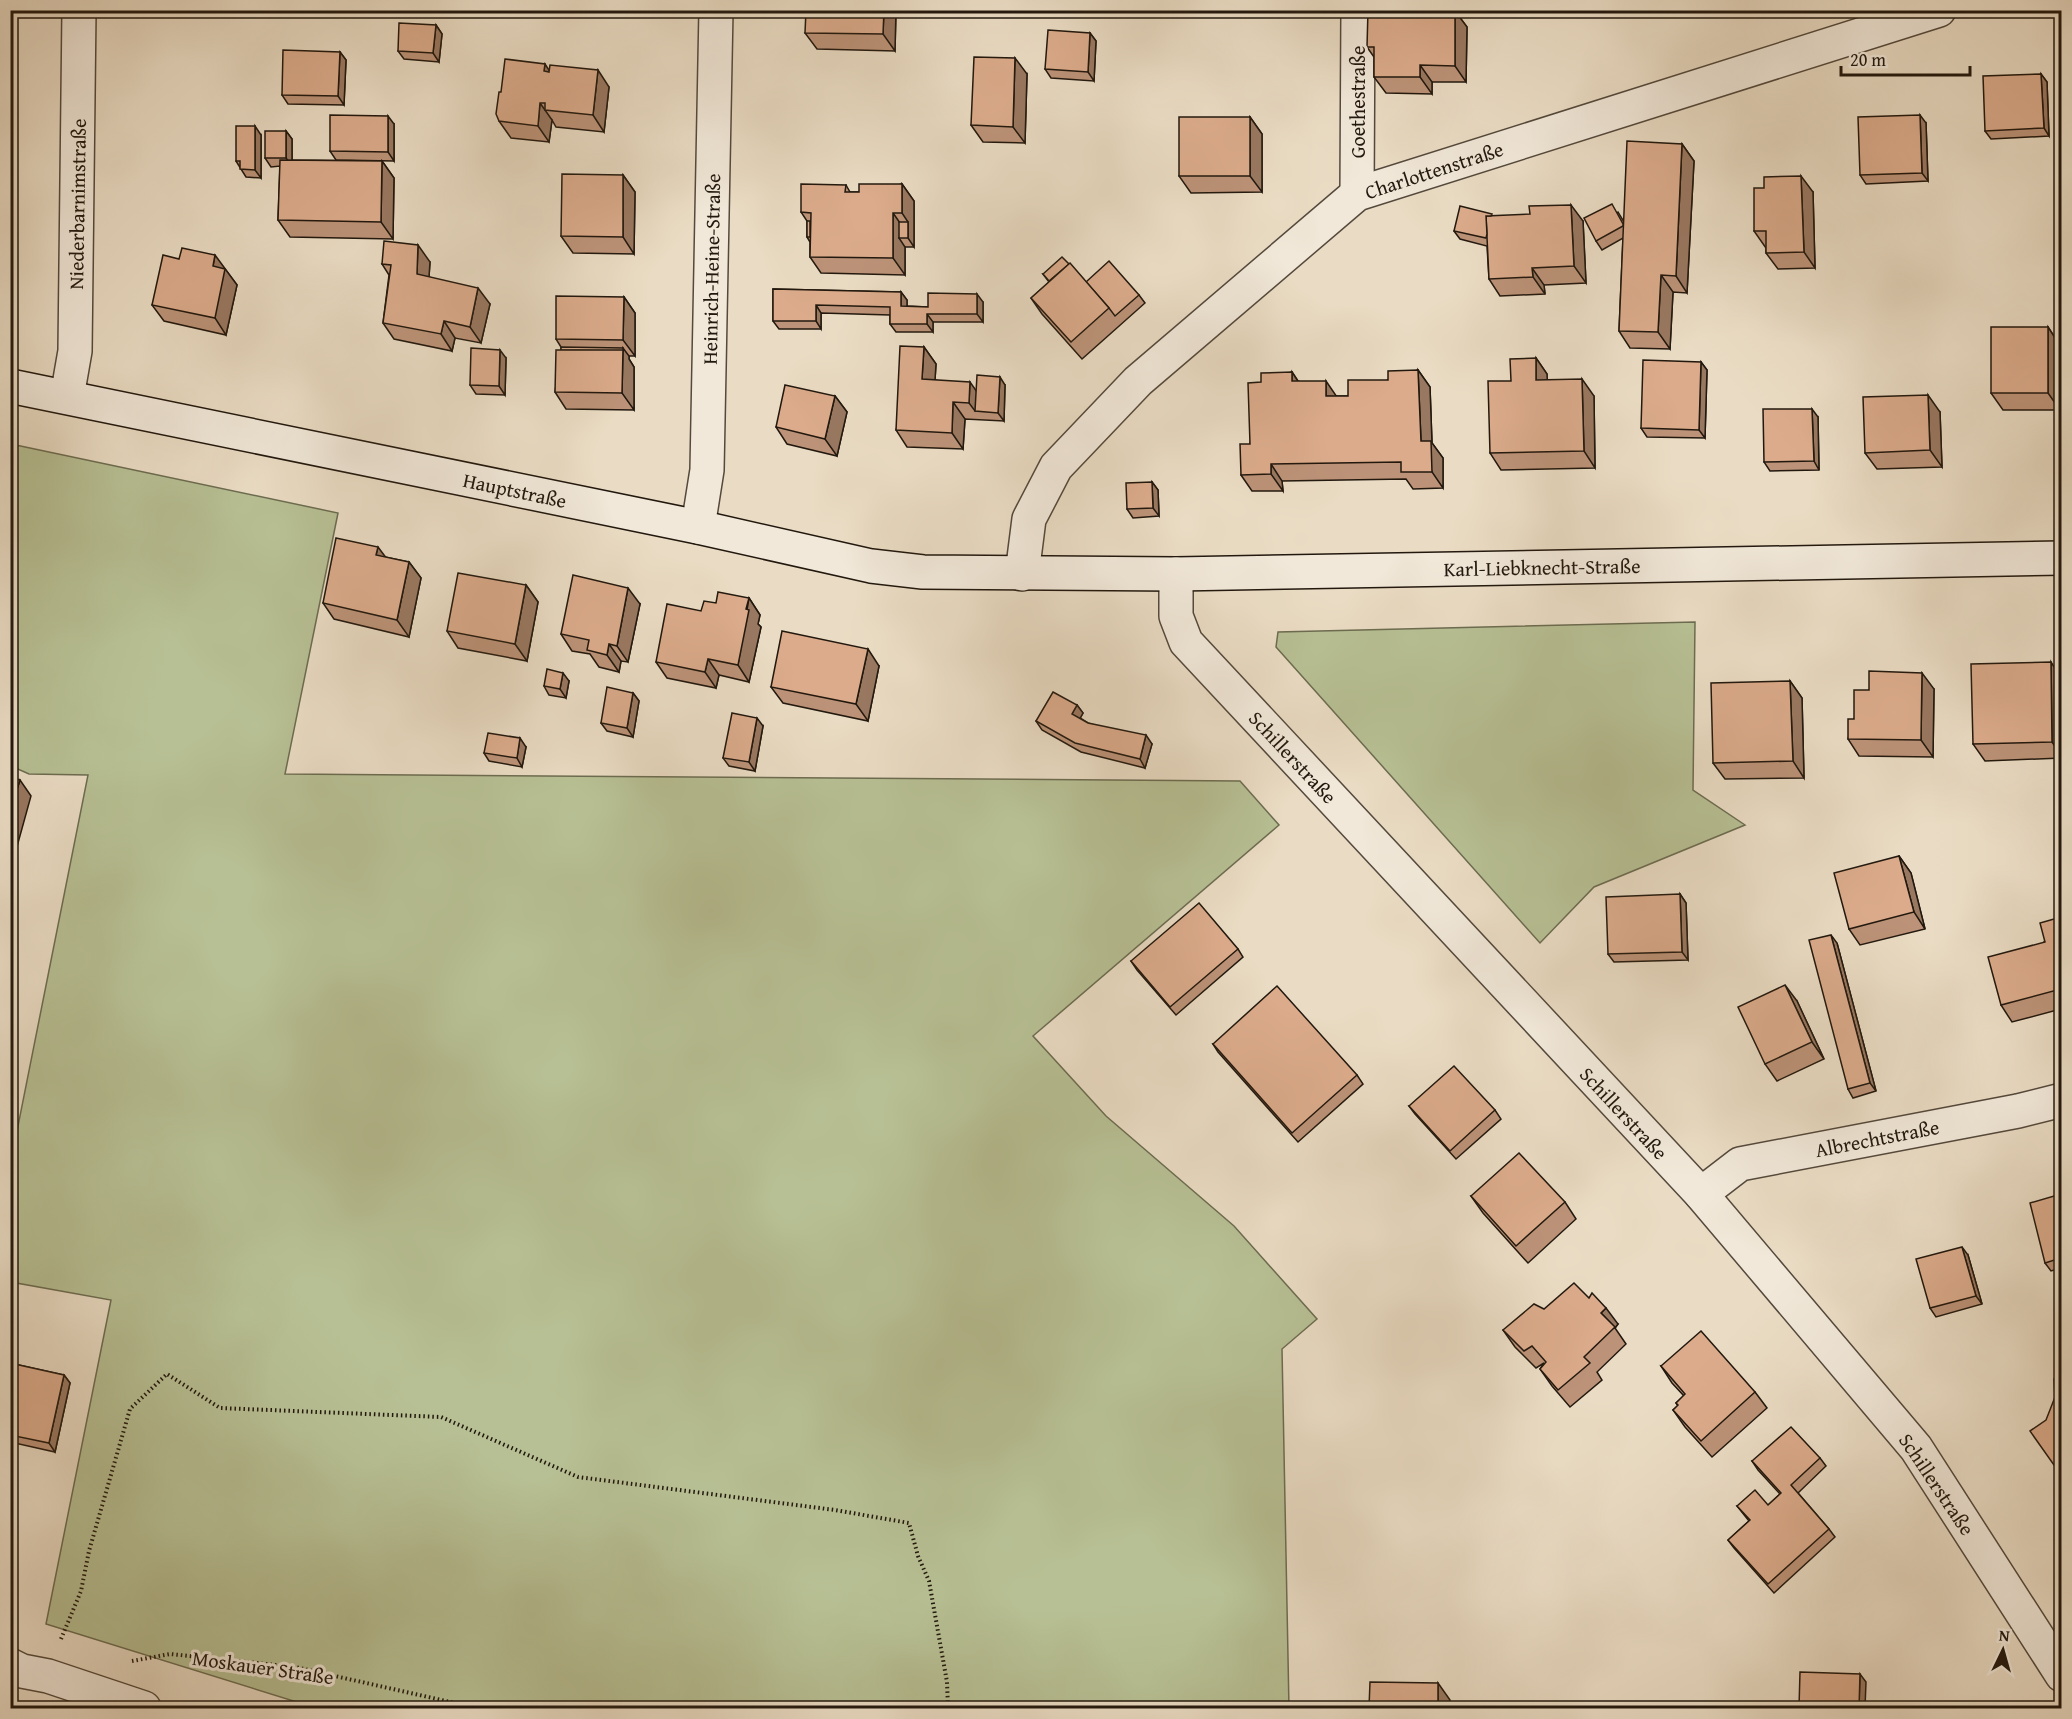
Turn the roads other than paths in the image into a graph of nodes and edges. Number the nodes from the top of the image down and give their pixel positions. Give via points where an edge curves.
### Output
1 (79, 10) edge
2 (716, 10) edge
3 (1358, 10) edge
4 (1939, 10) edge
5 (1357, 194) junction
6 (10, 386) edge
7 (67, 397) junction
8 (698, 527) junction
9 (2061, 558) edge
10 (1022, 574) junction
11 (1176, 574) junction
12 (2061, 1100) edge
13 (1701, 1194) junction
14 (10, 1665) edge
15 (2061, 1675) edge
16 (144, 1708) edge

1 - 7 street, Niederbarnimstraße via 75,351
2 - 8 street, Heinrich-Heine-Straße via 707,470
3 - 5 street, Goethestraße
4 - 5 street, Charlottenstraße
5 - 10 street, Charlottenstraße via 1138,381 1056,467 1029,519
6 - 7 street, Hauptstraße
7 - 8 street, Hauptstraße
8 - 10 street, Hauptstraße via 871,566 923,572
9 - 11 street, Karl-Liebknecht-Straße
10 - 11 street, Karl-Liebknecht-Straße
11 - 13 street, Schillerstraße via 1176,616 1186,642
12 - 13 street, Albrechtstraße via 1740,1164
13 - 15 street, Schillerstraße via 1916,1448
14 - 16 street

